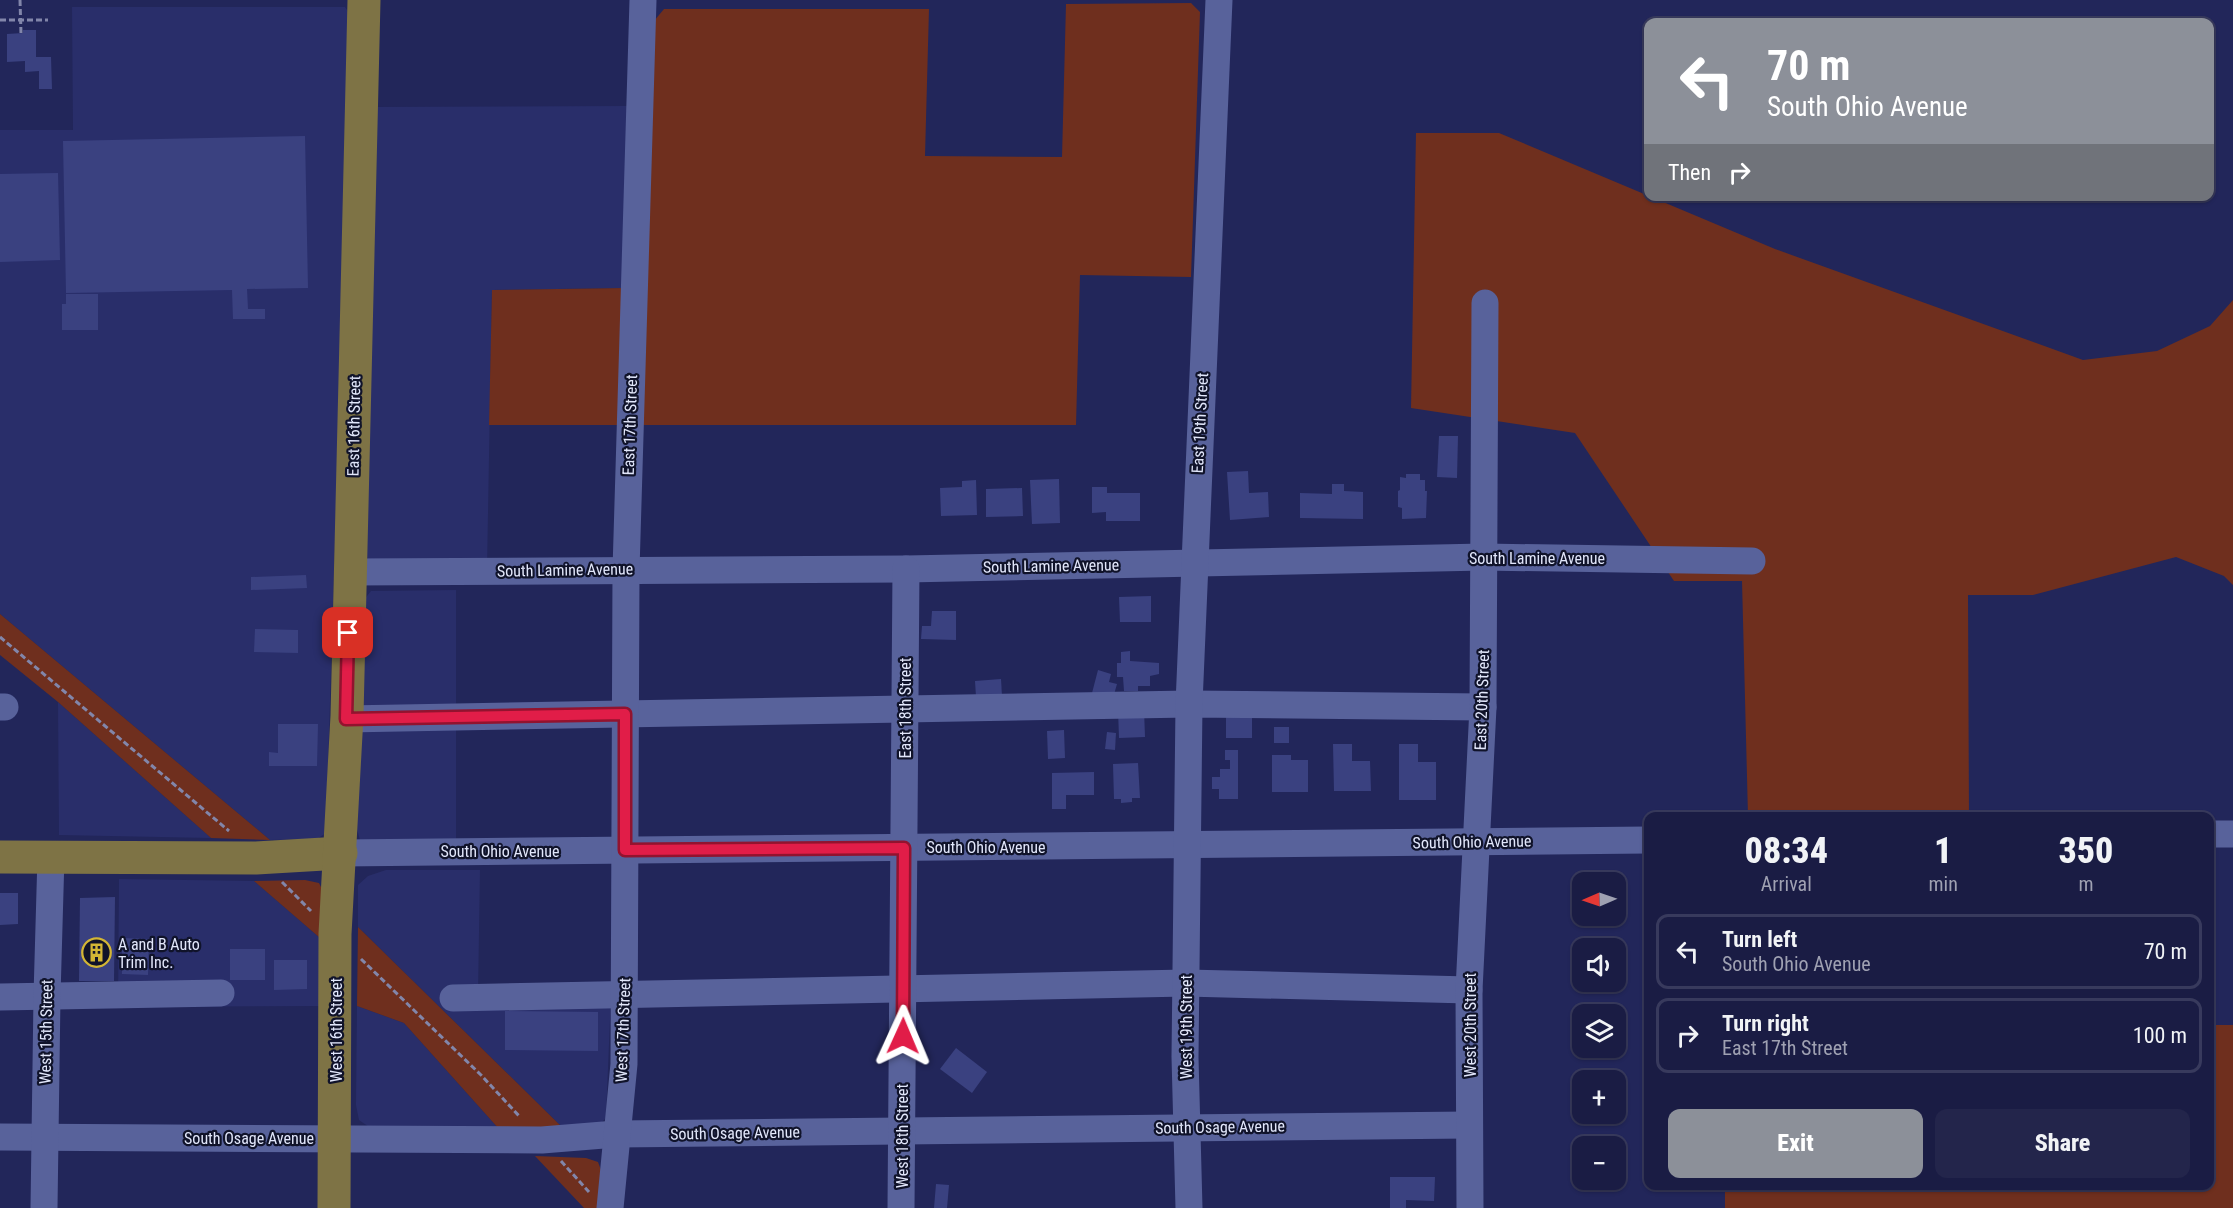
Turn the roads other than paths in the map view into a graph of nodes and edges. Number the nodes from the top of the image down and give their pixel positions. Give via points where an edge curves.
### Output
1 (364, 0) edge
2 (643, 0) edge
3 (1219, 0) edge
4 (1485, 303) dead end
5 (1484, 557) junction
6 (1752, 561) dead end
7 (1194, 564) junction
8 (906, 569) junction
9 (626, 570) junction
10 (350, 572) junction
11 (1189, 704) junction
12 (1483, 707) junction
13 (905, 708) junction
14 (625, 714) junction
15 (346, 719) junction
16 (2214, 834) edge
17 (2233, 834) edge
18 (1644, 840) edge
19 (1476, 842) junction
20 (1186, 846) junction
21 (904, 848) junction
22 (625, 850) junction
23 (341, 853) junction
24 (51, 856) junction
25 (0, 857) edge
26 (1186, 983) junction
27 (903, 988) junction
28 (1469, 990) junction
29 (221, 993) dead end
30 (625, 994) junction
31 (46, 996) junction
32 (0, 997) edge
33 (453, 998) dead end
34 (1469, 1125) junction
35 (1187, 1128) junction
36 (902, 1131) junction
37 (616, 1134) junction
38 (0, 1137) edge
39 (45, 1137) junction
40 (336, 1138) junction
41 (603, 1204) edge
42 (44, 1208) edge
43 (334, 1208) edge
44 (902, 1208) edge
45 (1189, 1208) edge
46 (1470, 1208) edge

1 - 10 main road, East 16th Street
2 - 9 street, East 17th Street
3 - 7 street, East 19th Street
4 - 5 street, East 20th Street
5 - 6 street, South Lamine Avenue
5 - 7 street, South Lamine Avenue
5 - 12 street, East 20th Street
7 - 8 street, South Lamine Avenue
7 - 11 street, East 19th Street
8 - 9 street, South Lamine Avenue
8 - 13 street, East 18th Street
9 - 10 street, South Lamine Avenue
9 - 14 street, East 17th Street
10 - 15 main road, East 16th Street
11 - 12 street
11 - 13 street
11 - 20 street, East 19th Street
12 - 19 street, East 20th Street
13 - 14 street
13 - 21 street, East 18th Street
14 - 15 street
14 - 22 street, East 17th Street
15 - 23 main road, East 16th Street
16 - 17 street
18 - 19 street, South Ohio Avenue
19 - 20 street, South Ohio Avenue
19 - 28 street, West 20th Street
20 - 21 street, South Ohio Avenue
20 - 26 street, West 19th Street
21 - 22 street, South Ohio Avenue
21 - 27 street, West 18th Street
22 - 23 street, South Ohio Avenue
22 - 30 street, West 17th Street
23 - 24 main road, South Ohio Avenue via 256,858
23 - 40 main road, West 16th Street via 335,934
24 - 25 main road, South Ohio Avenue
24 - 31 street, West 15th Street
26 - 27 street
26 - 28 street
26 - 35 street, West 19th Street
27 - 30 street
27 - 36 street, West 18th Street
28 - 34 street, West 20th Street
29 - 31 street
30 - 33 street
30 - 37 street, West 17th Street via 624,1064
31 - 32 street
31 - 39 street, West 15th Street
34 - 35 street, South Osage Avenue
34 - 46 street, West 20th Street
35 - 36 street, South Osage Avenue
35 - 45 street, West 19th Street
36 - 37 street, South Osage Avenue
36 - 44 street, West 18th Street
37 - 40 street, South Osage Avenue via 542,1140
37 - 41 street, West 17th Street
38 - 39 street, South Osage Avenue
39 - 40 street, South Osage Avenue
39 - 42 street, West 15th Street
40 - 43 main road, West 16th Street

